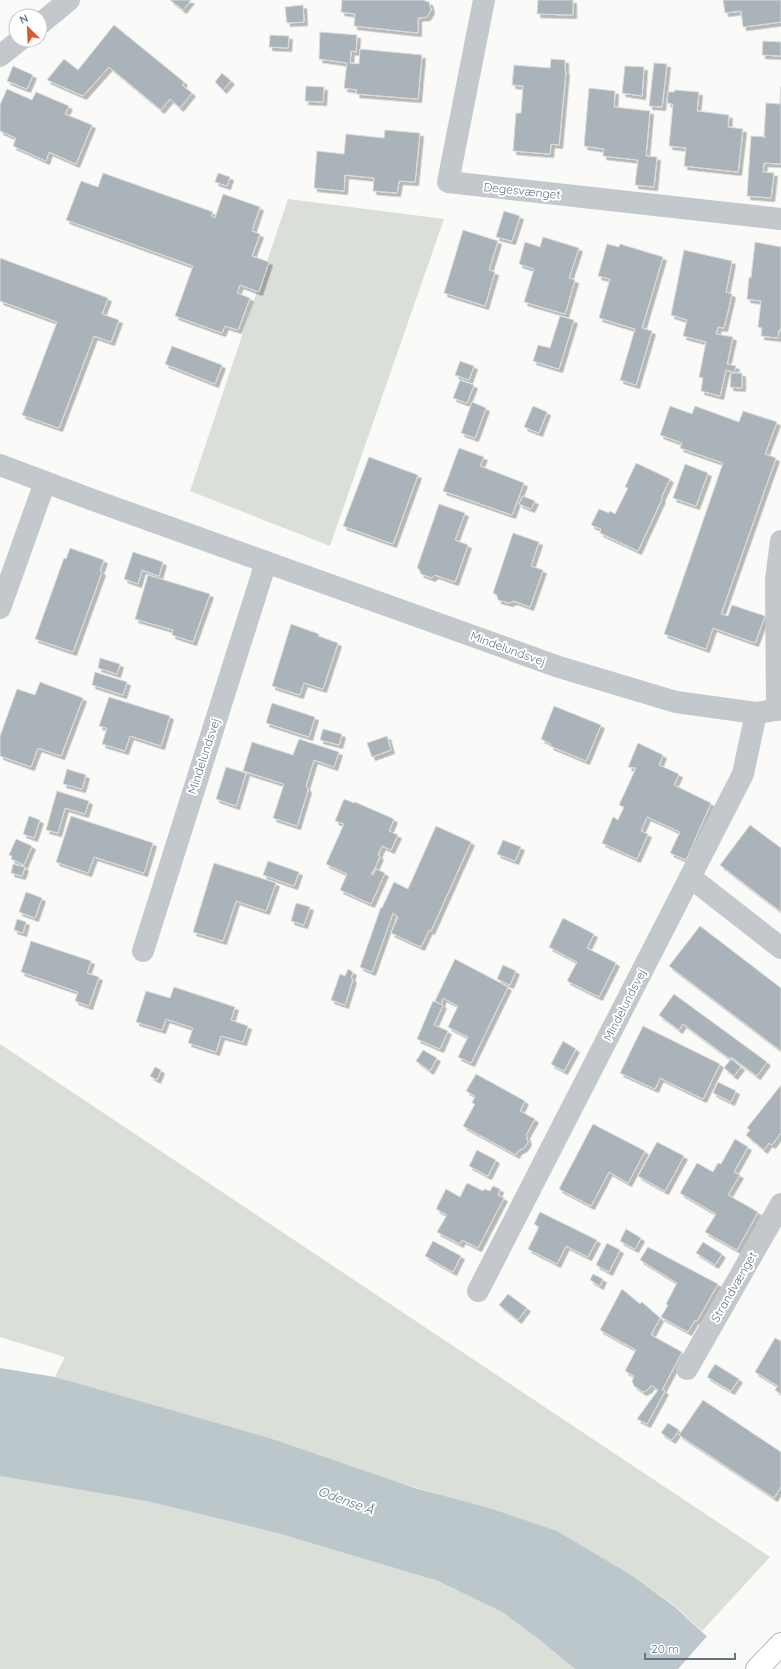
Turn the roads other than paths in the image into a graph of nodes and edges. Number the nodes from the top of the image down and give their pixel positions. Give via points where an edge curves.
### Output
1 (69, 0) edge
2 (484, 0) edge
3 (48, 17) edge
4 (10, 48) edge
5 (0, 56) edge
6 (781, 219) edge
7 (0, 464) edge
8 (45, 482) junction
9 (781, 541) edge
10 (266, 562) junction
11 (0, 608) edge
12 (779, 710) edge
13 (756, 713) junction
14 (690, 877) junction
15 (781, 948) edge
16 (142, 951) dead end
17 (781, 1204) edge
18 (478, 1291) dead end
19 (687, 1369) dead end
20 (781, 1634) edge
21 (781, 1644) edge
22 (761, 1665) edge

1 - 3 street
2 - 6 street, Degesvænget via 448,182
4 - 5 street
7 - 8 street, Mindelundsvej
8 - 10 street, Mindelundsvej
8 - 11 street
9 - 12 street via 776,579
10 - 13 street, Mindelundsvej via 559,667 676,702
10 - 16 street, Mindelundsvej
12 - 13 street, Mindelundsvej
13 - 14 street, Mindelundsvej via 743,774
14 - 15 street
14 - 18 street, Mindelundsvej
17 - 19 street, Strandvænget
20 - 22 main road
21 - 22 main road

